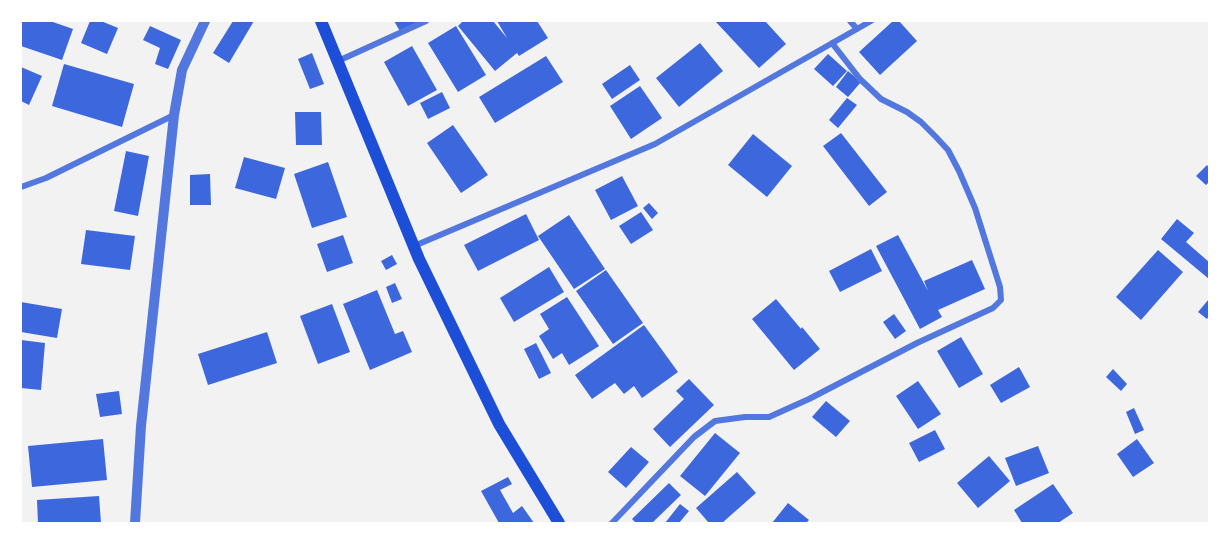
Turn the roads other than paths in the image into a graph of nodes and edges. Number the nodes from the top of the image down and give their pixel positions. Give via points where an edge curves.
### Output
1 (205, 21) edge
2 (321, 21) edge
3 (426, 21) edge
4 (850, 21) edge
5 (871, 21) edge
6 (856, 29) junction
7 (832, 43) junction
8 (338, 62) junction
9 (174, 115) junction
10 (21, 187) edge
11 (414, 246) junction
12 (135, 523) edge
13 (559, 523) edge
14 (612, 523) edge

1 - 9 street via 182,70
2 - 8 main road
3 - 8 street
4 - 6 street
5 - 6 street
6 - 7 street
7 - 11 street via 656,144
7 - 14 street via 881,99 921,122 948,150 975,208 1000,288 1000,300 993,308 769,417 715,422 694,437
8 - 11 main road
9 - 10 street
9 - 12 street via 141,426
11 - 13 main road via 499,424

